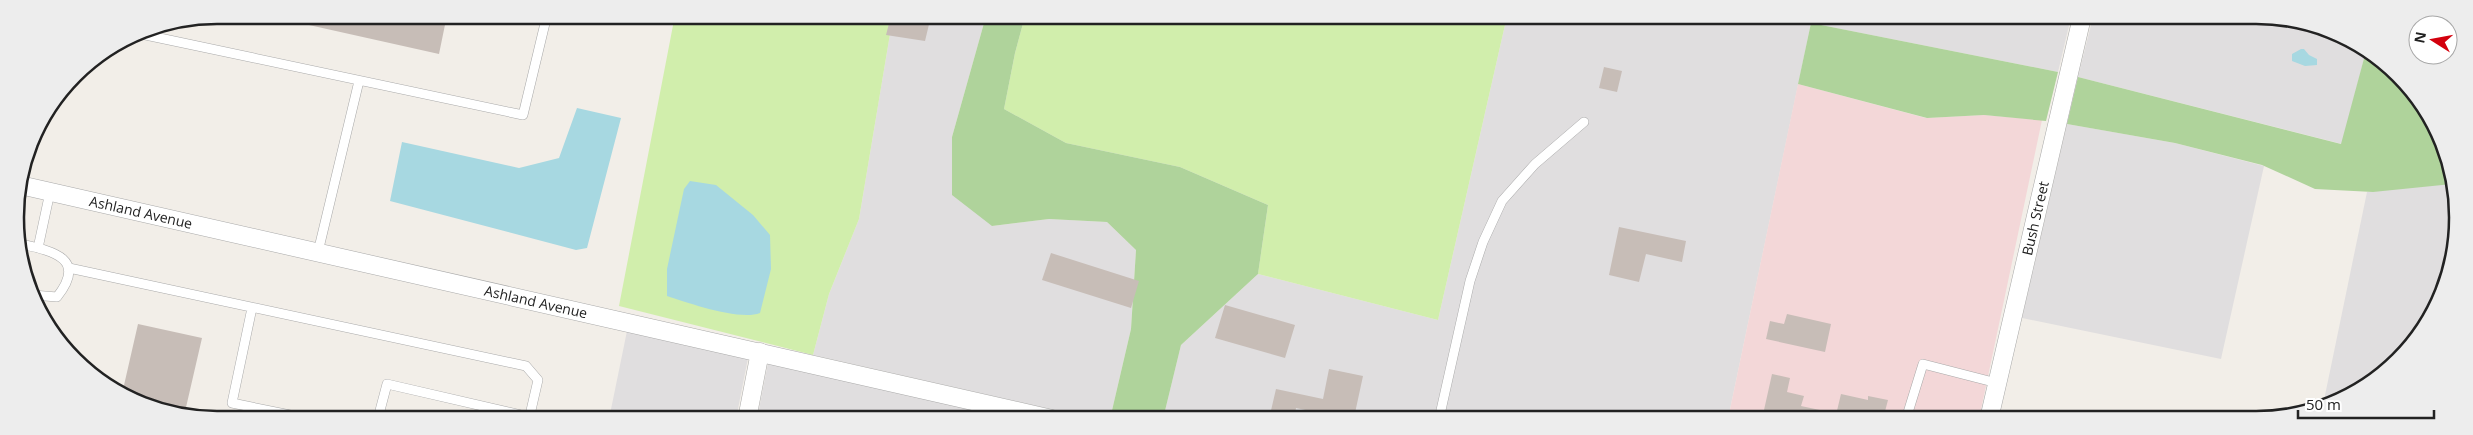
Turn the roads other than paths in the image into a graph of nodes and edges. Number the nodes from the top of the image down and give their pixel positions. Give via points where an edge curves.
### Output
1 (545, 24) edge
2 (2080, 24) edge
3 (149, 36) edge
4 (359, 80) junction
5 (1584, 122) dead end
6 (26, 186) edge
7 (50, 192) junction
8 (25, 245) edge
9 (38, 248) junction
10 (318, 252) junction
11 (68, 268) junction
12 (40, 296) edge
13 (252, 308) junction
14 (760, 352) junction
15 (1996, 383) junction
16 (271, 411) edge
17 (380, 411) edge
18 (500, 411) edge
19 (531, 411) edge
20 (749, 411) edge
21 (995, 411) edge
22 (1441, 411) edge
23 (1908, 411) edge
24 (1991, 411) edge

1 - 4 lane via 523,115
2 - 15 street, Bush Street
3 - 4 lane
4 - 10 lane
5 - 22 lane via 1535,164 1502,201 1470,281
6 - 7 street, Ashland Avenue
7 - 9 lane
7 - 10 street, Ashland Avenue
8 - 9 lane
9 - 11 lane via 56,253
10 - 14 street, Ashland Avenue
11 - 12 lane via 64,287 57,297
11 - 13 lane
13 - 16 lane via 232,403
13 - 19 lane via 526,366 538,380
14 - 20 street
14 - 21 street, Ashland Avenue
15 - 23 lane via 1923,364
15 - 24 street, Bush Street
17 - 18 lane via 386,384

